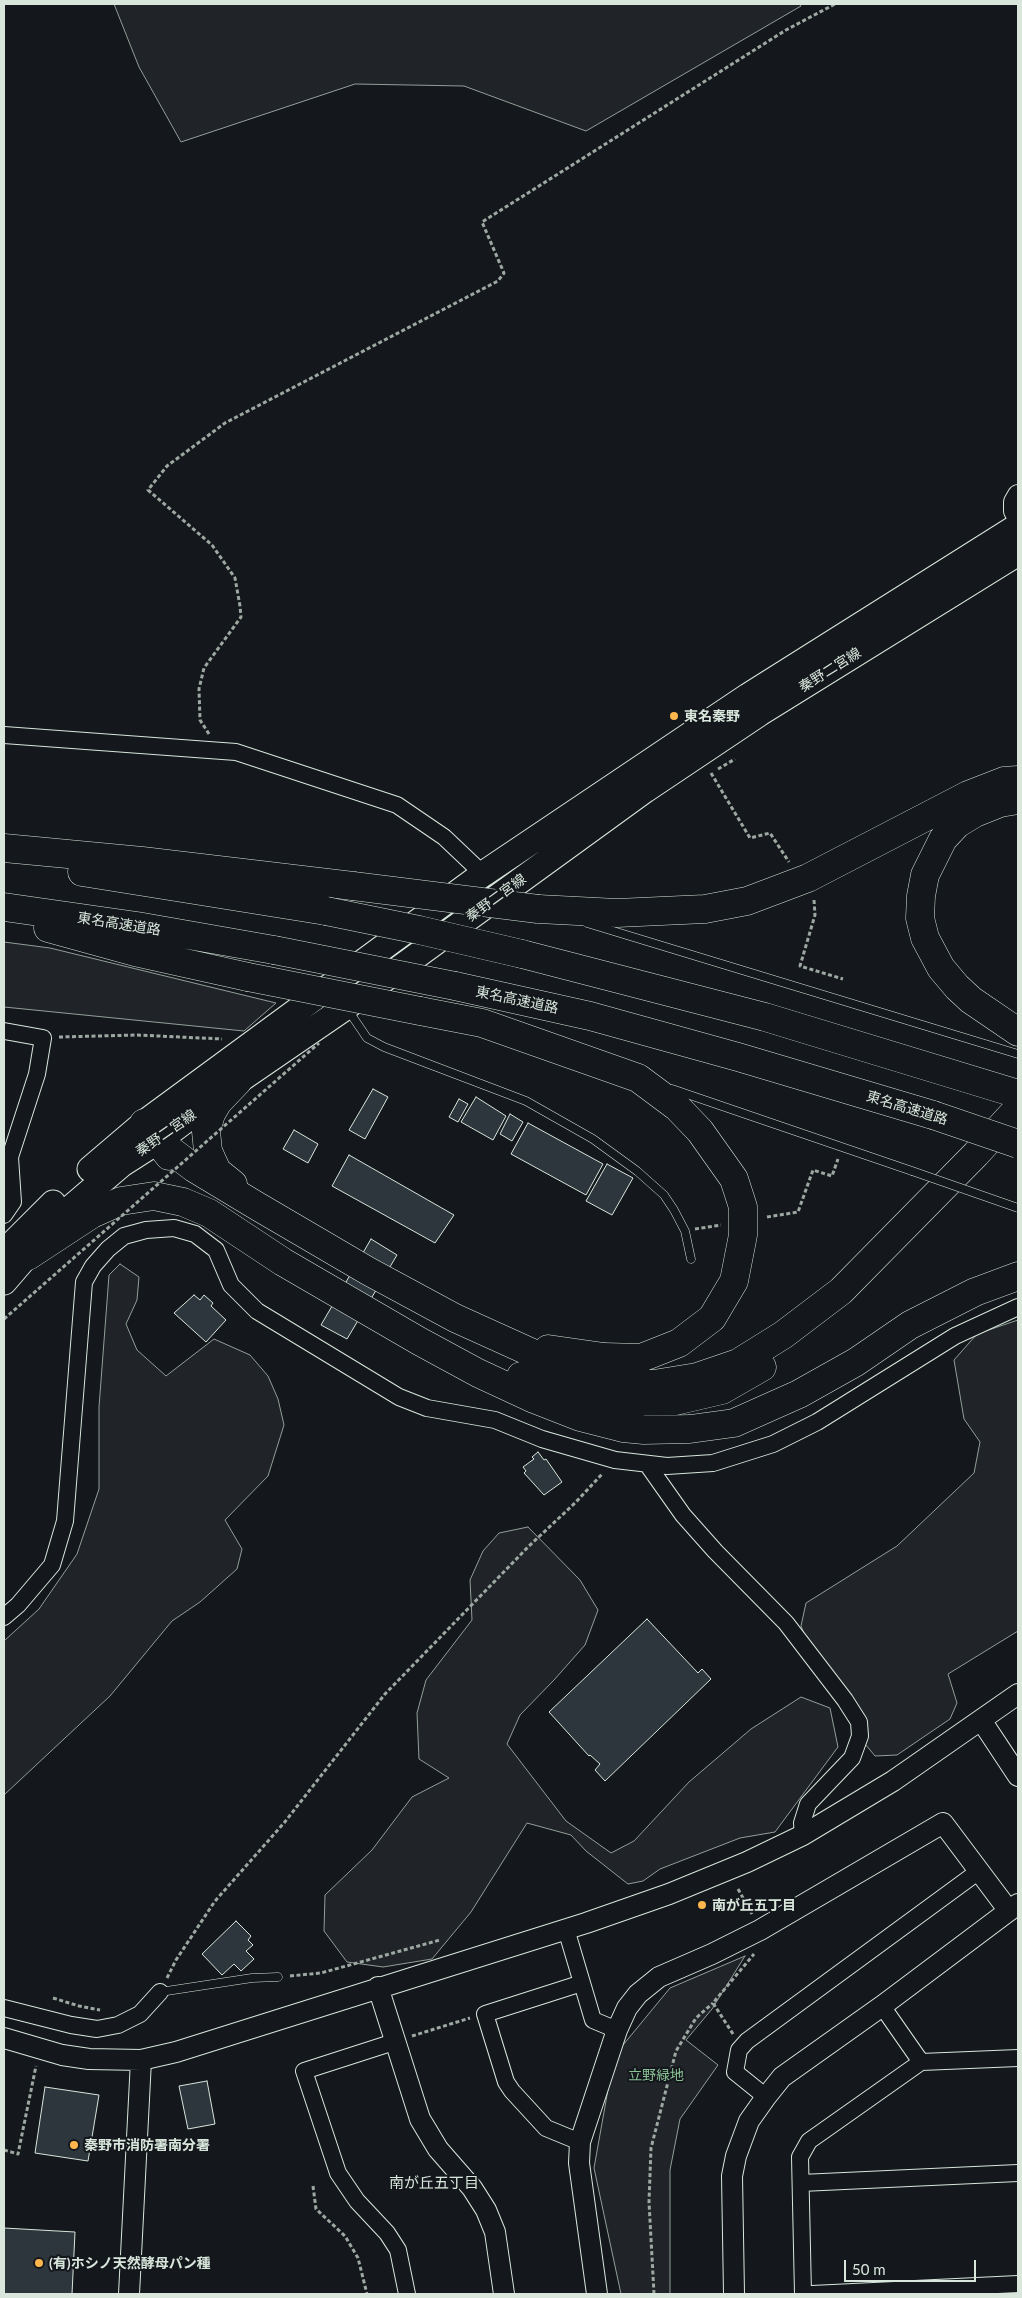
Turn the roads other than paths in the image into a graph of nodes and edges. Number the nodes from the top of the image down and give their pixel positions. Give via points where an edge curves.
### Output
1 (1018, 495) edge
2 (1018, 518) edge
3 (1018, 526) edge
4 (1018, 553) edge
5 (4, 736) edge
6 (1018, 780) edge
7 (1018, 800) edge
8 (4, 848) edge
9 (4, 861) edge
10 (484, 874) junction
11 (4, 907) edge
12 (538, 909) junction
13 (4, 916) edge
14 (346, 1006) junction
15 (4, 1032) edge
16 (1006, 1034) edge
17 (1018, 1054) edge
18 (638, 1078) junction
19 (238, 1081) junction
20 (1018, 1094) edge
21 (1018, 1108) edge
22 (151, 1132) junction
23 (1018, 1135) edge
24 (1018, 1144) edge
25 (257, 1206) junction
26 (1018, 1208) edge
27 (4, 1214) edge
28 (16, 1254) edge
29 (691, 1259) dead end
30 (283, 1262) junction
31 (1018, 1276) edge
32 (4, 1282) edge
33 (1018, 1307) edge
34 (419, 1341) junction
35 (512, 1344) junction
36 (647, 1464) junction
37 (4, 1617) edge
38 (1018, 1694) edge
39 (980, 1720) junction
40 (1018, 1776) edge
41 (803, 1834) junction
42 (979, 1871) junction
43 (1014, 1908) edge
44 (566, 1929) junction
45 (278, 1977) road end
46 (582, 1983) junction
47 (378, 1987) junction
48 (160, 1992) joint
49 (882, 2006) junction
50 (4, 2008) edge
51 (617, 2030) junction
52 (4, 2038) edge
53 (400, 2040) junction
54 (1018, 2058) edge
55 (141, 2060) junction
56 (921, 2062) junction
57 (766, 2097) junction
58 (580, 2142) junction
59 (1018, 2173) edge
60 (801, 2183) junction
61 (1018, 2284) edge
62 (129, 2294) edge
63 (407, 2294) edge
64 (504, 2294) edge
65 (597, 2294) edge
66 (734, 2294) edge
67 (803, 2294) edge
68 (812, 2294) edge

1 - 2 street via 1014,510
3 - 10 main road, 秦野二宮線 via 748,696
4 - 14 main road, 秦野二宮線 via 760,713 645,790
5 - 10 street via 236,752 397,805 444,837
6 - 12 highway via 1004,781 968,794 808,878 747,901 705,909 617,913
7 - 16 highway via 1000,803 957,824 933,856 921,896 920,918 925,938 941,968
8 - 12 highway, bridge via 142,861
9 - 20 highway, bridge via 326,911 419,930 765,1017
10 - 22 main road, 秦野二宮線
11 - 24 highway, 東名高速道路, bridge via 274,950 590,1016 933,1115
12 - 16 lane
13 - 18 highway, bridge via 135,952 248,978 482,1023
14 - 19 main road, 秦野二宮線
14 - 29 lane via 367,1038 526,1101 594,1139 638,1171 664,1194 685,1231
15 - 27 street via 43,1038 38,1074 10,1156 13,1202
16 - 17 lane
18 - 26 lane, bridge
18 - 35 highway via 677,1107 715,1150 734,1179 743,1207 743,1236 734,1281 712,1318 678,1343 642,1358 604,1357
19 - 22 main road, 秦野二宮線
19 - 25 highway via 211,1114 206,1131 208,1151 217,1171
21 - 35 highway via 841,1291 783,1335 738,1363 697,1377 654,1384 610,1383 570,1370
22 - 25 highway via 194,1168
22 - 28 main road, 秦野二宮線 via 122,1164
22 - 30 highway via 189,1180
23 - 34 highway via 954,1203 850,1303 788,1352 722,1390 675,1401 631,1402 592,1398
25 - 35 highway via 386,1281
28 - 30 highway via 107,1207 154,1196 196,1207
28 - 32 main road, 秦野二宮線
30 - 34 highway
31 - 34 highway via 975,1292 910,1326 799,1394 734,1423 690,1429 623,1428 580,1417 506,1386
33 - 36 street via 955,1336 817,1422 773,1444 713,1463
36 - 37 street via 615,1460 542,1439 494,1420 427,1408 399,1397 257,1311 231,1285 216,1250 195,1234 174,1228 146,1230 124,1236 108,1249 84,1282 65,1521 52,1565
36 - 41 street via 696,1529 786,1623 846,1700 859,1722 860,1736 852,1758 808,1804 802,1823
38 - 39 street
39 - 40 street
39 - 41 street via 893,1781
41 - 44 street via 747,1862 669,1894
42 - 43 street
42 - 51 street via 942,1823 760,1930 659,1976 627,2008
42 - 57 street via 739,2050 735,2072
43 - 49 street
44 - 46 street
44 - 47 street
45 - 48 lane
46 - 51 street via 593,2020
46 - 58 street via 485,2014 506,2082 512,2091 546,2128
47 - 53 street
47 - 55 street via 186,2049
48 - 50 street via 140,2014 118,2025 97,2028 71,2025
49 - 56 street
49 - 57 street via 782,2077
51 - 58 street
52 - 55 street via 62,2056
53 - 63 street via 304,2071 338,2172 398,2250
53 - 64 street via 420,2119 438,2149 472,2188 486,2210 495,2232
54 - 56 street
55 - 62 street
56 - 60 street via 809,2141 800,2157
57 - 66 street via 749,2121 732,2176
58 - 65 street via 579,2163
59 - 60 street
60 - 67 street
61 - 68 street

